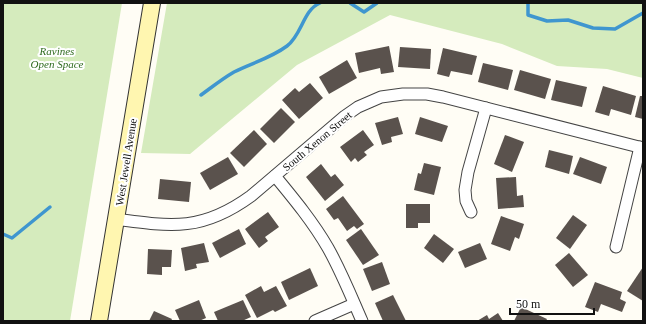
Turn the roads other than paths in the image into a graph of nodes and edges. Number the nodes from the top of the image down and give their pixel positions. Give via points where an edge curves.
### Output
1 (152, 3) edge
2 (486, 108) junction
3 (641, 147) edge
4 (275, 176) junction
5 (471, 212) dead end
6 (116, 219) junction
7 (616, 247) dead end
8 (354, 304) junction
9 (99, 321) edge
10 (315, 321) edge
11 (362, 321) edge

1 - 6 main road, West Jewell Avenue
2 - 3 street, South Xenon Street
2 - 4 street, South Xenon Street via 427,94 381,97 345,116
2 - 5 street via 465,190
3 - 7 street
4 - 6 street, South Xenon Street via 240,204 202,221 166,225
4 - 8 street via 321,236 344,278
6 - 9 main road, West Jewell Avenue
8 - 10 street
8 - 11 street

